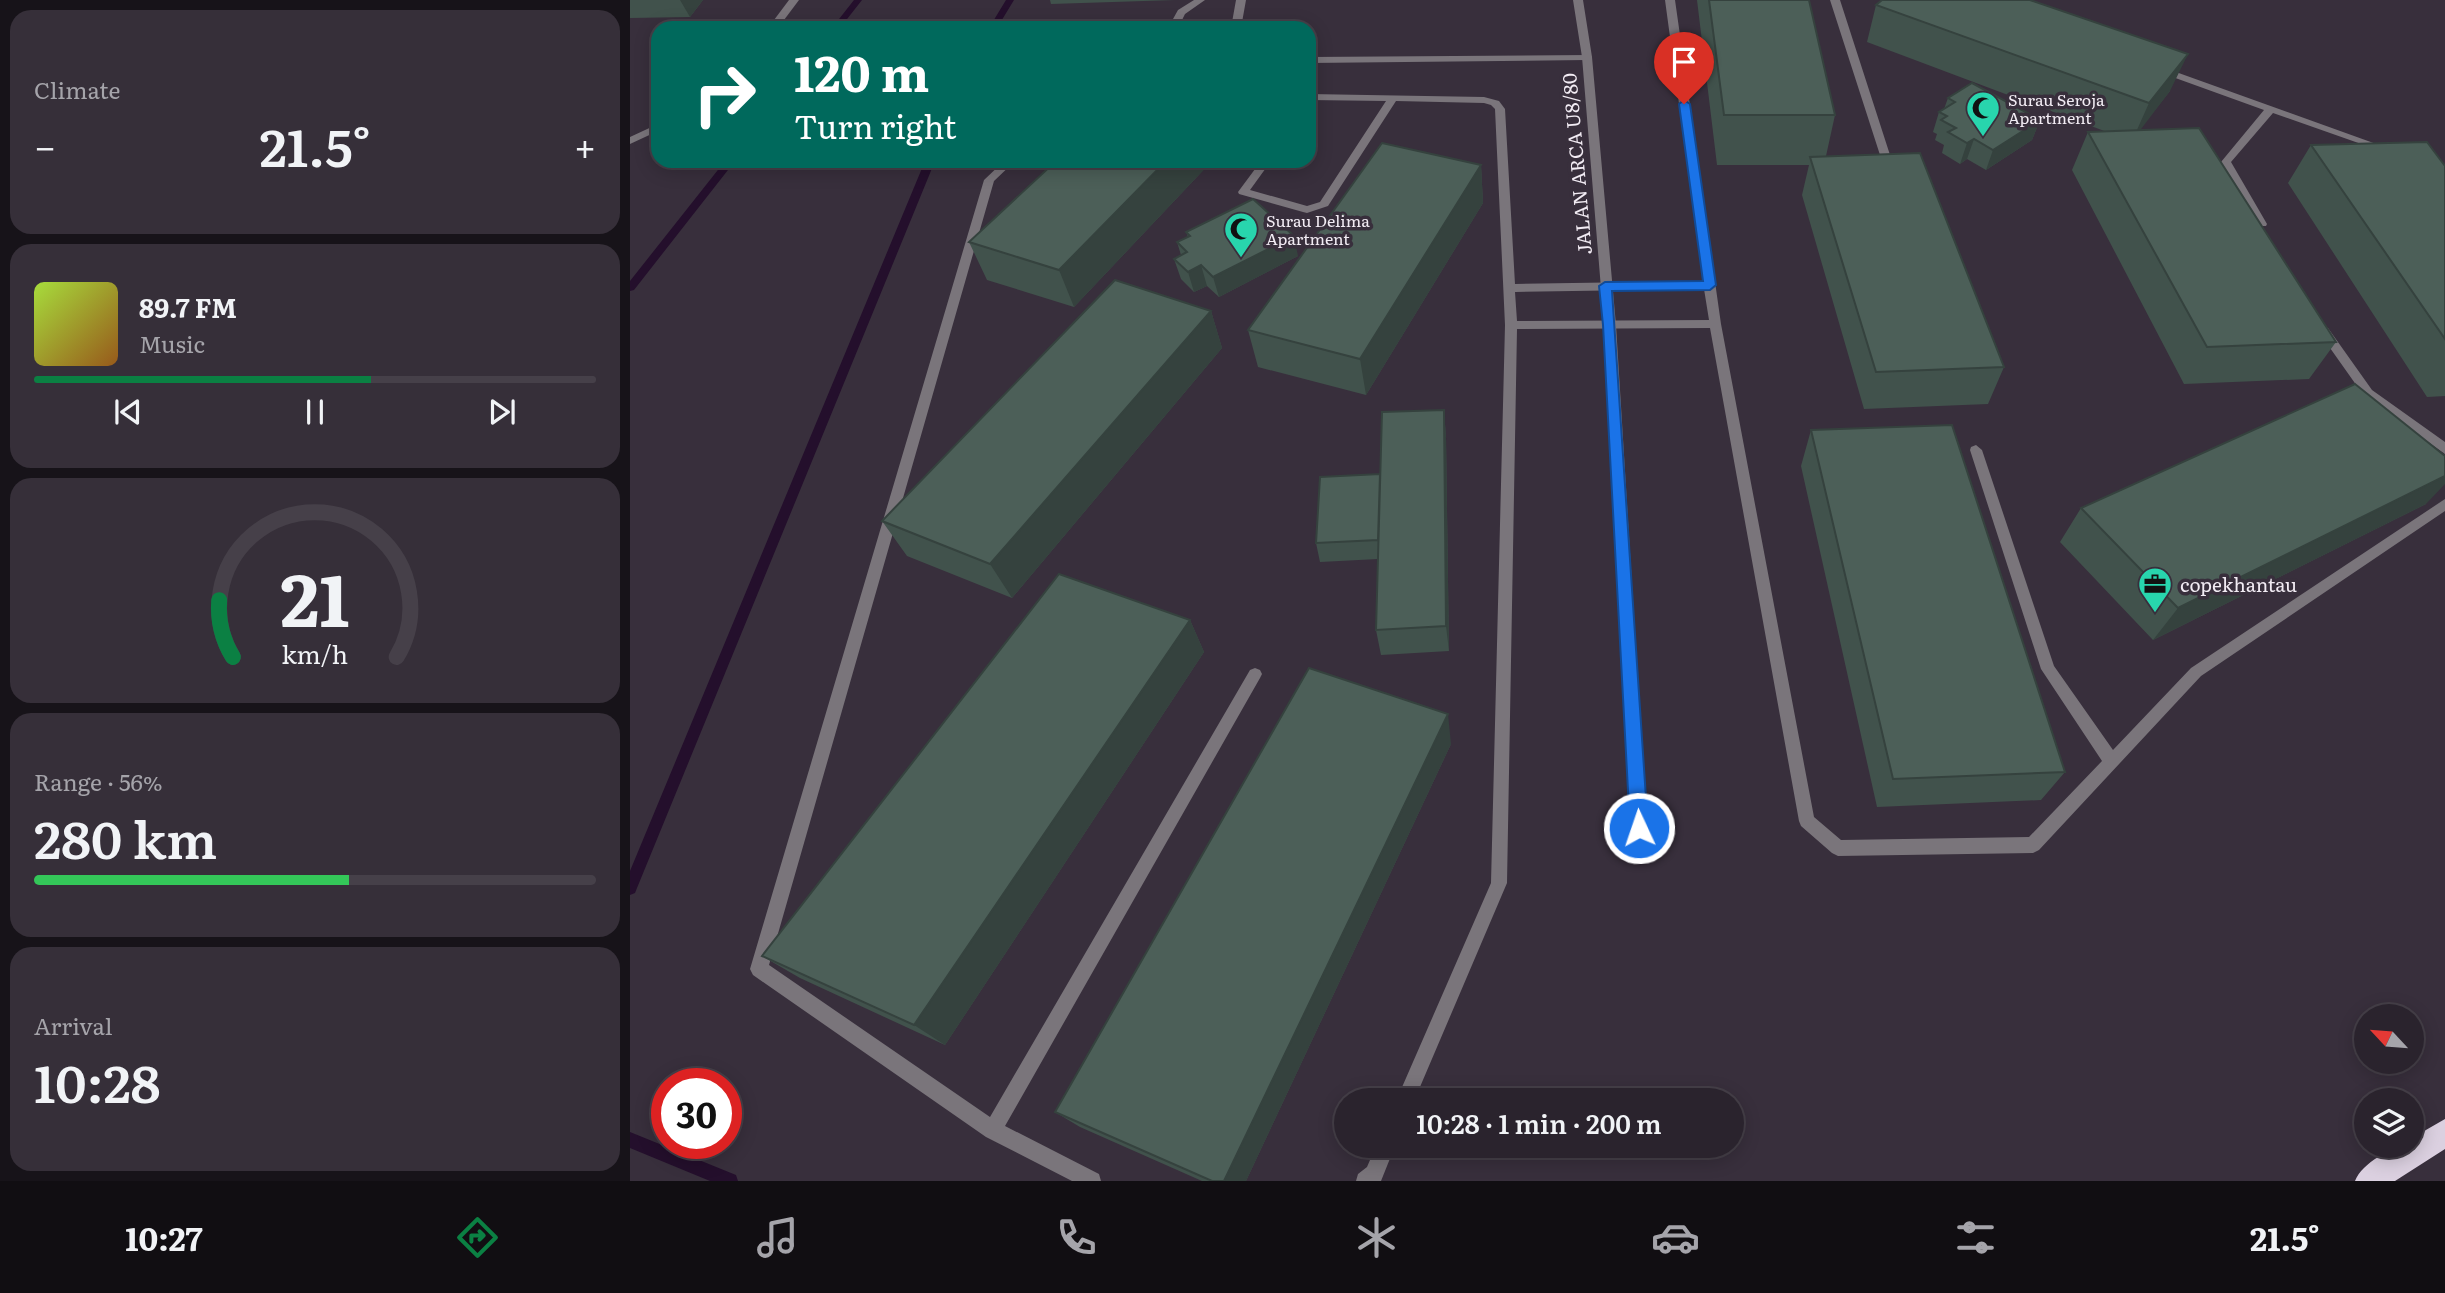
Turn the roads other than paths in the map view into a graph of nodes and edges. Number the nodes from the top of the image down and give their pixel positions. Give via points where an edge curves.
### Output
1 (794, 0) edge
2 (1200, 0) edge
3 (1241, 0) edge
4 (1578, 0) edge
5 (1670, 0) edge
6 (1835, 0) edge
7 (778, 21) edge
8 (1176, 21) edge
9 (1237, 21) edge
10 (1587, 57) junction
11 (1316, 60) edge
12 (2153, 67) edge
13 (1316, 99) edge
14 (1392, 100) junction
15 (2271, 108) junction
16 (651, 130) edge
17 (630, 141) edge
18 (2395, 152) edge
19 (1885, 155) edge
20 (1002, 168) edge
21 (1261, 168) edge
22 (2262, 224) edge
23 (1710, 285) junction
24 (1605, 286) junction
25 (1509, 288) junction
26 (2316, 318) edge
27 (1715, 324) junction
28 (1511, 325) junction
29 (1610, 325) junction
30 (2445, 449) edge
31 (1976, 450) dead end
32 (2445, 503) edge
33 (1255, 674) dead end
34 (2112, 762) junction
35 (1639, 828) dead end
36 (1411, 1088) edge
37 (993, 1130) junction
38 (2445, 1133) edge
39 (1381, 1158) edge
40 (1091, 1181) edge
41 (1365, 1181) edge
42 (2369, 1181) edge

1 - 7 street
2 - 8 street via 1181,12
3 - 9 street
4 - 10 street, JALAN ARCA U8/80
5 - 23 street
6 - 19 street
10 - 11 street
10 - 24 street, JALAN ARCA U8/80
12 - 15 street
13 - 14 street
14 - 21 street via 1325,204 1307,210 1242,192
14 - 25 street via 1484,100 1500,109
15 - 18 street
15 - 22 street via 2226,162
16 - 17 street
20 - 37 street via 989,180 759,969
23 - 24 street
23 - 27 street
24 - 25 street
24 - 29 street, JALAN ARCA U8/80
25 - 28 street
26 - 30 street via 2368,394
27 - 29 street
27 - 34 street via 1807,821 1838,848 2033,845
28 - 29 street
28 - 36 street via 1499,883
29 - 35 street, JALAN ARCA U8/80
31 - 34 street via 2048,669
32 - 34 street via 2196,672
33 - 37 street
37 - 40 street
38 - 42 highway
39 - 41 street

